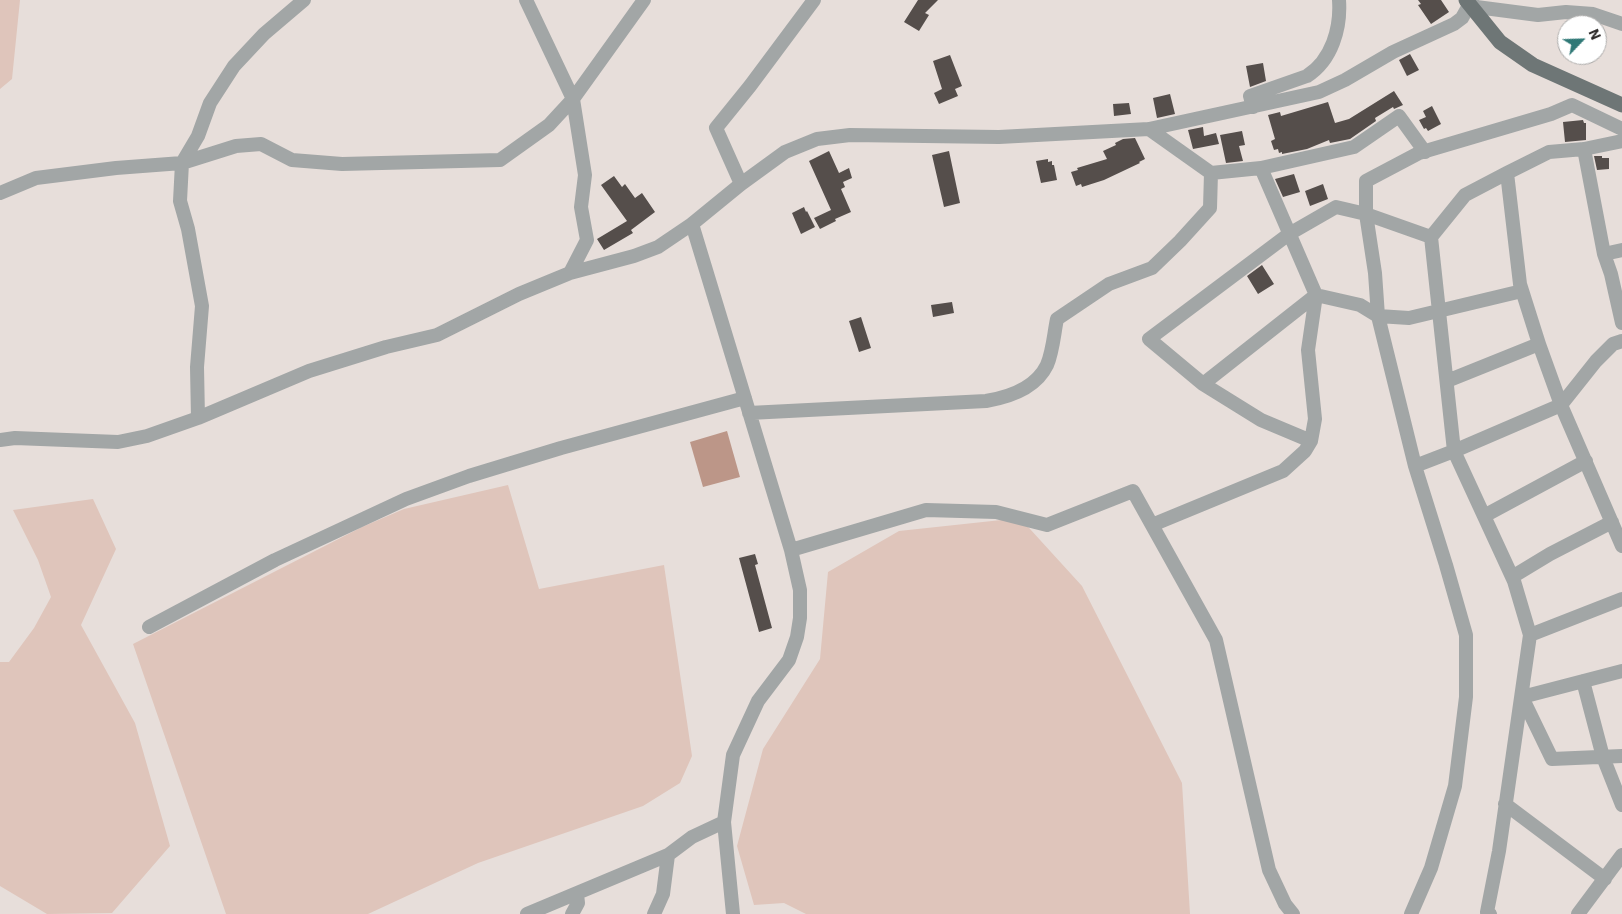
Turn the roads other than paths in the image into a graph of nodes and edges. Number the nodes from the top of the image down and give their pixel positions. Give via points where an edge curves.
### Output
1 (304, 0) edge
2 (526, 0) edge
3 (644, 0) edge
4 (814, 0) edge
5 (1339, 0) edge
6 (1469, 2) edge
7 (1593, 7) edge
8 (1622, 24) edge
9 (1571, 82) junction
10 (573, 99) junction
11 (1572, 105) junction
12 (1622, 105) edge
13 (1253, 107) junction
14 (1149, 129) junction
15 (1622, 129) edge
16 (1622, 141) edge
17 (1584, 149) junction
18 (1425, 152) junction
19 (182, 163) junction
20 (1261, 168) junction
21 (1212, 173) junction
22 (1507, 173) junction
23 (741, 184) junction
24 (0, 193) edge
25 (1366, 214) junction
26 (692, 224) junction
27 (1289, 234) junction
28 (1431, 237) junction
29 (1622, 250) edge
30 (1604, 254) junction
31 (570, 273) junction
32 (1522, 291) junction
33 (1316, 295) junction
34 (1439, 310) junction
35 (1378, 316) junction
36 (1622, 323) edge
37 (1622, 341) edge
38 (1539, 344) junction
39 (1447, 381) junction
40 (1203, 384) junction
41 (745, 398) junction
42 (1561, 405) junction
43 (749, 413) junction
44 (198, 418) junction
45 (0, 440) edge
46 (1311, 440) junction
47 (1454, 451) junction
48 (1586, 461) junction
49 (1415, 466) junction
50 (1484, 516) junction
51 (1612, 522) junction
52 (1152, 525) junction
53 (1622, 546) edge
54 (791, 550) junction
55 (1512, 577) junction
56 (1622, 599) edge
57 (149, 627) dead end
58 (1530, 636) junction
59 (1622, 671) edge
60 (1583, 681) junction
61 (1522, 697) junction
62 (1622, 756) edge
63 (1603, 757) junction
64 (1505, 804) junction
65 (1622, 805) edge
66 (724, 822) junction
67 (668, 854) junction
68 (1622, 855) edge
69 (1605, 879) junction
70 (577, 894) junction
71 (1488, 912) edge
72 (527, 914) edge
73 (572, 914) edge
74 (654, 914) edge
75 (733, 914) edge
76 (1293, 914) edge
77 (1411, 914) edge
78 (1578, 914) edge

1 - 19 street via 264,34 234,66 210,103 198,136
2 - 10 street
3 - 10 street
4 - 23 street via 716,128
5 - 13 street via 1339,30 1312,73 1250,96
6 - 7 street via 1538,15
6 - 9 main road via 1500,42 1533,65
6 - 13 street via 1462,18 1454,24 1393,52 1345,80 1319,92
7 - 8 street
9 - 11 street
9 - 12 main road
10 - 19 street via 549,125 500,160 342,164 292,160 261,144 236,146
10 - 31 street via 585,175 581,207 587,240
11 - 15 street
11 - 18 street
13 - 14 street
14 - 21 street
14 - 23 street via 999,137 850,135 817,139 785,152
16 - 17 street
17 - 22 street via 1549,152
17 - 30 street
18 - 20 street via 1399,116 1354,147
18 - 25 street via 1366,181
19 - 24 street via 36,178
19 - 44 street via 180,201 202,306 197,367
20 - 21 street
20 - 27 street
21 - 43 street via 1210,208 1180,241 1152,268 1109,284 1057,319 1047,364 1039,378 1006,398
22 - 28 street via 1465,195
22 - 32 street
23 - 26 street
25 - 27 street via 1336,207
25 - 28 street
25 - 35 street via 1376,274
26 - 31 street via 658,248
26 - 41 street
27 - 33 street
27 - 40 street via 1149,340
28 - 34 street
29 - 30 street
30 - 36 street
31 - 44 street via 519,294 437,335 309,371
32 - 34 street
32 - 38 street
33 - 35 street via 1360,305
33 - 40 street
33 - 46 street via 1308,350 1315,419
34 - 35 street via 1409,318
34 - 39 street
35 - 49 street
37 - 42 street via 1613,344 1596,361
38 - 39 street
38 - 42 street
39 - 47 street
40 - 46 street via 1261,420
41 - 43 street
41 - 57 street via 561,448 406,499 275,560
42 - 47 street
42 - 48 street
43 - 54 street
44 - 45 street via 147,436 118,442
46 - 52 street via 1305,451 1283,471
47 - 49 street
47 - 50 street
48 - 50 street
48 - 51 street
49 - 77 street via 1466,635 1466,697 1455,786 1431,868
50 - 55 street
51 - 53 street
51 - 55 street
52 - 54 street via 1133,491 1047,525 996,512 926,510
52 - 76 street via 1216,640 1269,870
54 - 66 street via 800,590 797,637 789,660 758,701 734,755
55 - 58 street
56 - 58 street
58 - 61 street
59 - 60 street
60 - 61 street
60 - 63 street
61 - 63 street via 1552,759
61 - 64 street
62 - 63 street
63 - 65 street
64 - 69 street
64 - 71 street
66 - 67 street via 692,837
66 - 75 street
67 - 70 street
67 - 74 street via 664,894
68 - 69 street
69 - 78 street
70 - 72 street
70 - 73 street via 578,903

